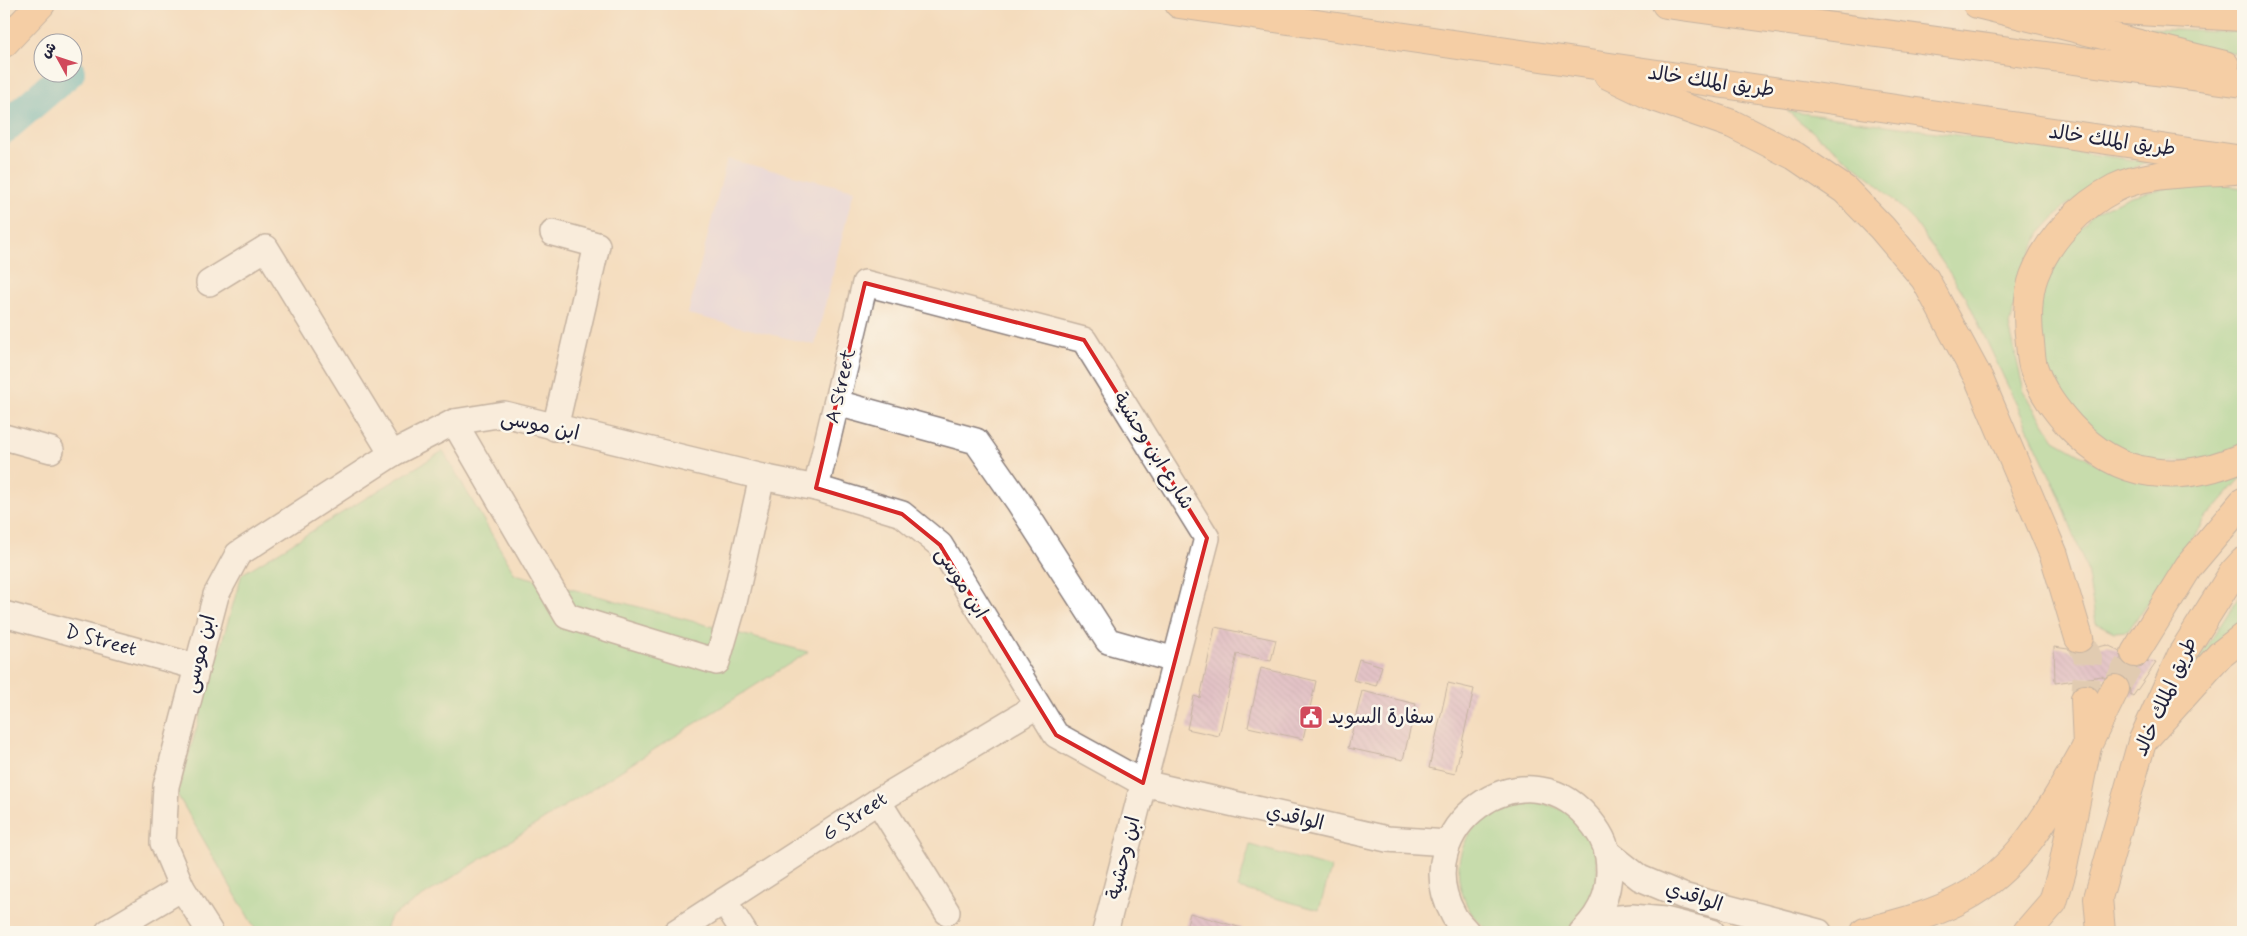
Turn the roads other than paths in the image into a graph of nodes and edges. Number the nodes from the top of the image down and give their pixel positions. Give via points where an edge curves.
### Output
1 (41, 4) edge
2 (1179, 4) edge
3 (1666, 4) edge
4 (1977, 4) edge
5 (2014, 4) edge
6 (2131, 7) edge
7 (2217, 10) edge
8 (2243, 17) edge
9 (4, 43) edge
10 (1584, 63) junction
11 (2243, 70) edge
12 (2243, 83) edge
13 (2243, 160) edge
14 (2243, 169) edge
15 (553, 233) dead end
16 (209, 283) dead end
17 (865, 283) joint
18 (837, 403) junction
19 (454, 422) junction
20 (555, 428) junction
21 (4, 437) edge
22 (51, 450) dead end
23 (392, 454) junction
24 (2243, 457) edge
25 (762, 477) junction
26 (816, 488) junction
27 (2243, 502) edge
28 (2243, 562) edge
29 (4, 614) edge
30 (2243, 637) edge
31 (2078, 638) tunnel mouth
32 (2134, 653) tunnel mouth
33 (1175, 660) junction
34 (197, 667) junction
35 (2115, 690) tunnel mouth
36 (2085, 699) tunnel mouth
37 (1037, 706) junction
38 (2142, 742) junction
39 (2087, 746) junction
40 (1143, 783) junction
41 (878, 801) junction
42 (1387, 839) junction
43 (1448, 843) junction
44 (1607, 852) junction
45 (1442, 867) junction
46 (182, 888) junction
47 (724, 901) junction
48 (947, 912) dead end
49 (1589, 926) edge
50 (108, 932) edge
51 (210, 932) edge
52 (676, 932) edge
53 (744, 932) edge
54 (1105, 932) edge
55 (1467, 932) edge
56 (1712, 932) edge
57 (1819, 932) edge
58 (1865, 932) edge
59 (2026, 932) edge
60 (2101, 932) edge

1 - 9 main road
2 - 10 main road, طريق الملك خالد
3 - 12 main road
4 - 11 main road
5 - 6 main road
6 - 7 main road
7 - 8 main road
10 - 13 main road, طريق الملك خالد
10 - 31 main road via 1654,98 1732,124 1795,156 1845,190 1926,279 1979,379 2054,555
14 - 24 main road via 2154,176 2116,188 2091,204 2055,238 2034,277 2027,322 2033,368 2052,405 2087,445 2117,463 2150,472 2183,473 2220,467
15 - 20 street via 597,245
16 - 23 street via 266,248
17 - 18 street, A Street
17 - 33 street, شارع ابن وحشية via 1084,340 1207,538
18 - 26 street, A Street
18 - 33 street via 976,441 1108,641
19 - 20 street, ابن موسى via 504,414
19 - 23 street, ابن موسى
19 - 25 street via 567,616 717,662 733,607
20 - 25 street, ابن موسى
21 - 22 street
23 - 34 street, ابن موسى via 238,554 216,594
25 - 26 street, ابن موسى
26 - 37 street, ابن موسى via 902,514 940,546
27 - 32 main road, طريق الملك خالد via 2189,566
28 - 38 main road, طريق الملك خالد via 2182,654
29 - 34 street, D Street
30 - 38 main road via 2220,656
33 - 40 street, شارع ابن وحشية
34 - 46 street, ابن موسى via 166,786 163,843
35 - 39 main road
36 - 39 main road
37 - 40 street, ابن موسى via 1056,735
37 - 41 street, G Street
38 - 60 main road, طريق الملك خالد via 2098,898
39 - 58 main road via 2044,821 2006,868 1964,898 1920,917
39 - 59 main road via 2053,902
40 - 42 street, الواقدي
40 - 54 street, ابن وحشية
41 - 47 street, G Street
41 - 48 street
42 - 43 street, الواقدي
42 - 45 street
43 - 44 street via 1461,820 1481,802 1505,791 1531,789 1557,794 1580,808 1597,828
43 - 45 street
44 - 49 street via 1608,888 1603,904
44 - 57 street, الواقدي via 1640,878 1683,896
45 - 55 street via 1447,899 1453,914
46 - 50 street
46 - 51 street, ابن موسى
47 - 52 street, G Street
47 - 53 street
49 - 56 street, الواقدي via 1632,917 1665,920

